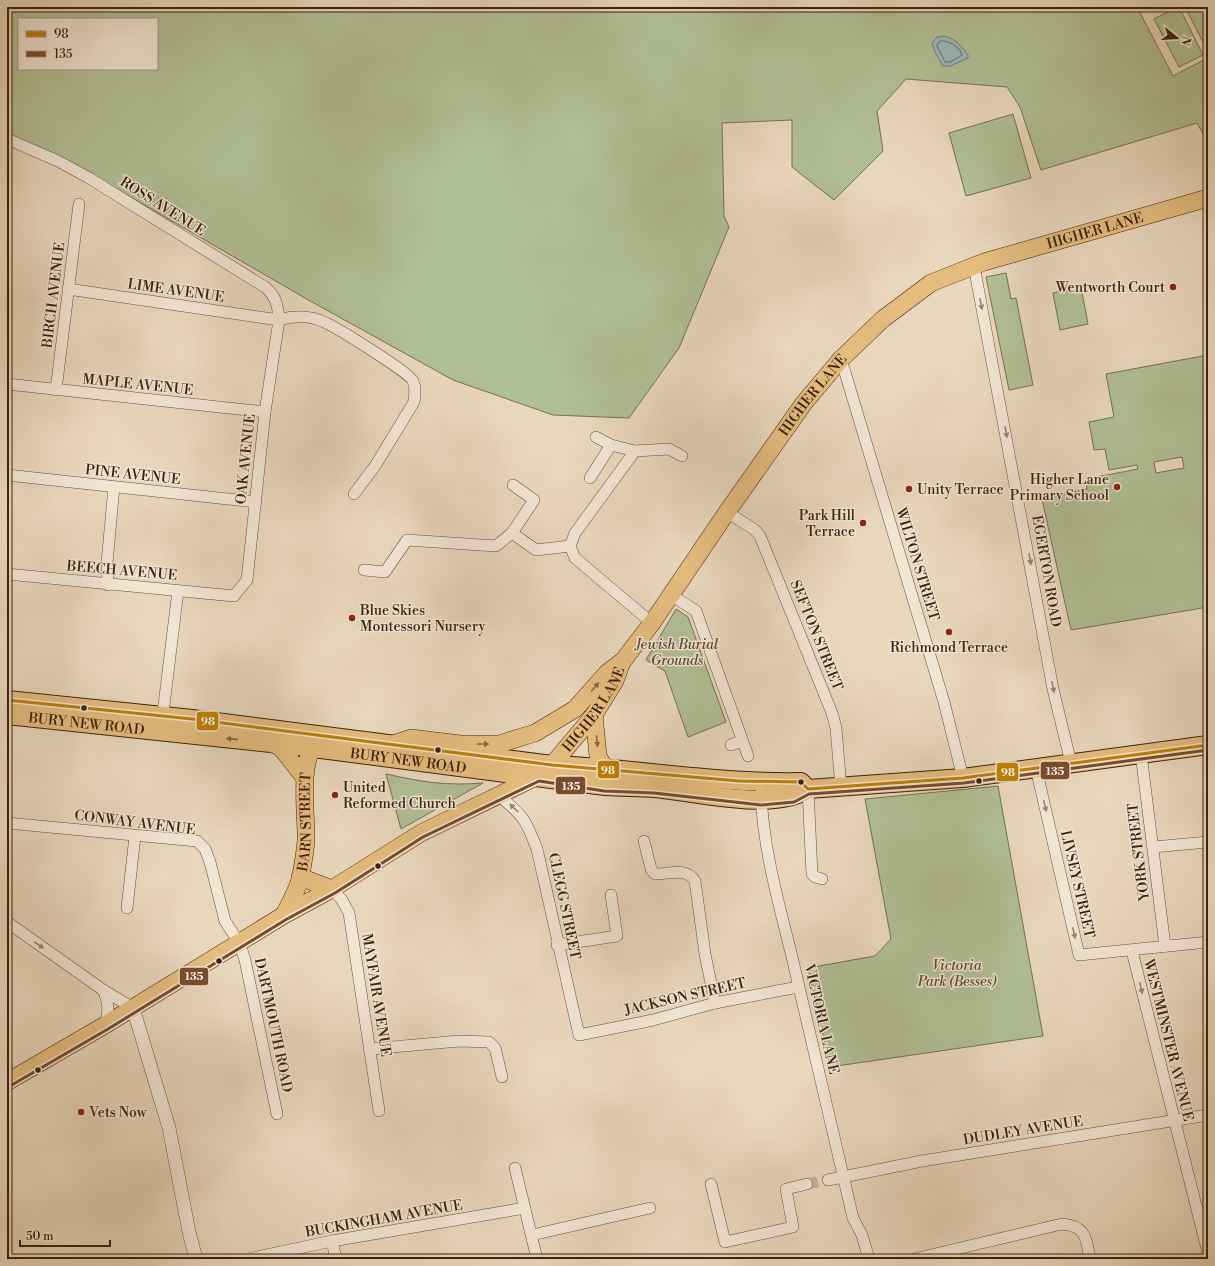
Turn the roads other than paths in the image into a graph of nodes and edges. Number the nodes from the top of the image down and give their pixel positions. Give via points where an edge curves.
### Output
1 (7, 139) edge
2 (1208, 198) edge
3 (79, 204) dead end
4 (974, 266) junction
5 (68, 289) junction
6 (279, 320) junction
7 (841, 359) junction
8 (7, 384) edge
9 (56, 390) junction
10 (265, 412) junction
11 (596, 437) dead end
12 (611, 445) junction
13 (635, 451) junction
14 (682, 456) dead end
15 (7, 475) edge
16 (590, 478) dead end
17 (513, 485) dead end
18 (114, 487) junction
19 (354, 494) dead end
20 (256, 502) junction
21 (727, 512) junction
22 (512, 533) junction
23 (570, 546) junction
24 (364, 570) dead end
25 (7, 574) edge
26 (108, 584) junction
27 (178, 591) junction
28 (671, 595) junction
29 (234, 596) joint
30 (652, 623) junction
31 (622, 662) junction
32 (7, 700) edge
33 (7, 715) edge
34 (594, 715) junction
35 (162, 724) junction
36 (327, 735) junction
37 (742, 741) junction
38 (271, 743) junction
39 (390, 745) junction
40 (731, 745) dead end
41 (1208, 745) edge
42 (313, 748) junction
43 (1141, 754) junction
44 (748, 756) dead end
45 (1071, 763) junction
46 (552, 765) junction
47 (604, 767) junction
48 (1036, 768) junction
49 (538, 776) junction
50 (304, 777) junction
51 (963, 778) junction
52 (841, 788) junction
53 (808, 789) junction
54 (761, 791) junction
55 (498, 795) junction
56 (7, 824) edge
57 (135, 836) junction
58 (644, 841) dead end
59 (1208, 842) edge
60 (1153, 847) junction
61 (300, 877) junction
62 (822, 879) dead end
63 (332, 889) junction
64 (611, 895) dead end
65 (127, 908) dead end
66 (284, 915) junction
67 (7, 922) edge
68 (1208, 942) edge
69 (240, 944) junction
70 (557, 945) junction
71 (1165, 946) junction
72 (1132, 950) junction
73 (798, 987) junction
74 (103, 990) junction
75 (715, 1003) junction
76 (133, 1008) junction
77 (105, 1025) junction
78 (579, 1035) joint
79 (370, 1049) junction
80 (502, 1077) dead end
81 (7, 1082) edge
82 (379, 1111) dead end
83 (278, 1114) dead end
84 (1208, 1115) edge
85 (1174, 1121) junction
86 (515, 1168) dead end
87 (843, 1177) junction
88 (828, 1180) tunnel mouth
89 (711, 1184) dead end
90 (807, 1184) tunnel mouth
91 (525, 1208) junction
92 (650, 1208) dead end
93 (532, 1235) junction
94 (332, 1241) junction
95 (1208, 1253) edge
96 (196, 1259) edge
97 (248, 1259) edge
98 (336, 1259) edge
99 (537, 1259) edge
100 (869, 1259) edge
101 (914, 1259) edge
102 (1090, 1259) edge

1 - 6 street, ROSS AVENUE via 58,161 89,178 265,287 275,298
2 - 4 main road, HIGHER LANE
3 - 5 street, BIRCH AVENUE
4 - 7 main road, HIGHER LANE via 931,283 884,318
4 -> 45 street, EGERTON ROAD via 1054,689
5 - 6 street, LIME AVENUE
5 - 9 street, BIRCH AVENUE
6 - 10 street, OAK AVENUE
6 - 19 street, LIME AVENUE via 293,316 323,321 402,369 413,380 416,392 414,402 375,466
7 - 21 main road, HIGHER LANE via 804,403
7 - 51 street, WILTON STREET via 944,702
8 - 9 street, MAPLE AVENUE
9 - 10 street, MAPLE AVENUE
10 - 20 street, OAK AVENUE
11 - 12 street
12 - 13 street
12 - 16 street
13 - 14 street via 669,449
13 - 23 street via 575,533
15 - 18 street, PINE AVENUE
17 - 22 street via 534,500
18 - 20 street, PINE AVENUE
18 - 26 street via 107,563
20 - 29 street, OAK AVENUE via 247,580
21 - 28 main road, HIGHER LANE
21 - 52 street, SEFTON STREET via 760,536 785,596 832,713 836,728
22 - 23 street via 536,550
22 - 24 street via 496,546 407,540 385,572
23 - 30 street via 575,558
25 - 26 street, BEECH AVENUE
26 - 27 street, BEECH AVENUE
27 - 29 street, BEECH AVENUE
27 - 35 street
28 - 30 main road, HIGHER LANE
28 - 37 street via 696,611
30 - 31 main road, HIGHER LANE
31 - 34 main road, HIGHER LANE via 616,681
39 -> 31 main road via 411,738 460,744 499,744 535,734 575,708
32 - 35 highway, BURY NEW ROAD
33 - 35 highway, BURY NEW ROAD
34 - 46 main road, HIGHER LANE
34 -> 47 main road via 598,756
35 - 36 highway, BURY NEW ROAD
38 -> 35 highway, BURY NEW ROAD
36 - 39 highway, BURY NEW ROAD
36 - 42 main road, BARN STREET via 319,739
37 - 40 street
37 - 44 street
38 - 42 highway, BURY NEW ROAD
38 - 50 main road via 280,748
39 - 46 highway, BURY NEW ROAD
41 - 43 highway, BURY NEW ROAD
42 - 49 highway, BURY NEW ROAD
42 - 50 main road, BARN STREET via 306,763
43 - 45 highway, BURY NEW ROAD
43 - 60 street, YORK STREET
45 - 48 highway, BURY NEW ROAD
46 - 47 highway, BURY NEW ROAD
46 - 49 main road, HIGHER LANE
47 - 54 highway, BURY NEW ROAD via 721,780
48 - 51 highway, BURY NEW ROAD
48 -> 72 street, LIVSEY STREET via 1079,955
49 - 54 highway, BURY NEW ROAD via 605,786 654,788 705,795
49 - 55 main road, HIGHER LANE
50 - 61 main road, BARN STREET via 306,842
51 - 52 highway, BURY NEW ROAD
52 - 53 highway, BURY NEW ROAD
53 - 54 highway, BURY NEW ROAD via 793,797
53 - 62 street via 810,867 815,878
54 - 73 street, VICTORIA LANE via 761,811 775,886
55 - 63 main road, HIGHER LANE via 421,833
70 -> 55 street, CLEGG STREET via 537,849 528,824
56 - 57 street, CONWAY AVENUE
57 - 65 street
57 - 69 street, CONWAY AVENUE via 198,841 205,849 210,862 225,921
58 - 75 street via 651,869 655,874 684,872 690,874 695,881
59 - 60 street
60 - 71 street, YORK STREET
61 - 63 main road
61 - 66 main road, BARN STREET
63 - 66 main road, HIGHER LANE
63 - 79 street, MAYFAIR AVENUE via 349,913
64 - 70 street via 616,936
66 - 69 main road, HIGHER LANE
67 -> 74 street
68 - 71 street, LIVSEY STREET
69 - 76 main road, HIGHER LANE
69 - 83 street, DARTMOUTH ROAD
70 - 78 street, CLEGG STREET
71 - 72 street, LIVSEY STREET
72 -> 85 street, WESTMINSTER AVENUE
73 - 75 street, JACKSON STREET
73 - 87 street, VICTORIA LANE
74 - 76 street
74 - 77 street via 108,1002
75 - 78 street, JACKSON STREET via 654,1020
76 - 77 main road, HIGHER LANE
76 - 96 street via 169,1128
77 - 81 main road, HIGHER LANE
79 - 80 street via 459,1041 489,1042 496,1052
79 - 82 street, MAYFAIR AVENUE
84 - 85 street, DUDLEY AVENUE
85 - 87 street, DUDLEY AVENUE via 922,1161
85 - 95 street, WESTMINSTER AVENUE
86 - 91 street
87 - 88 street, DUDLEY AVENUE
87 - 100 street, VICTORIA LANE via 853,1218 862,1234
89 - 90 street via 725,1242 793,1227 786,1189
91 - 93 street
91 - 94 street, BUCKINGHAM AVENUE
92 - 93 street
93 - 99 street
94 - 97 street, BUCKINGHAM AVENUE
94 - 98 street
101 - 102 street via 1062,1224 1073,1225 1081,1230

